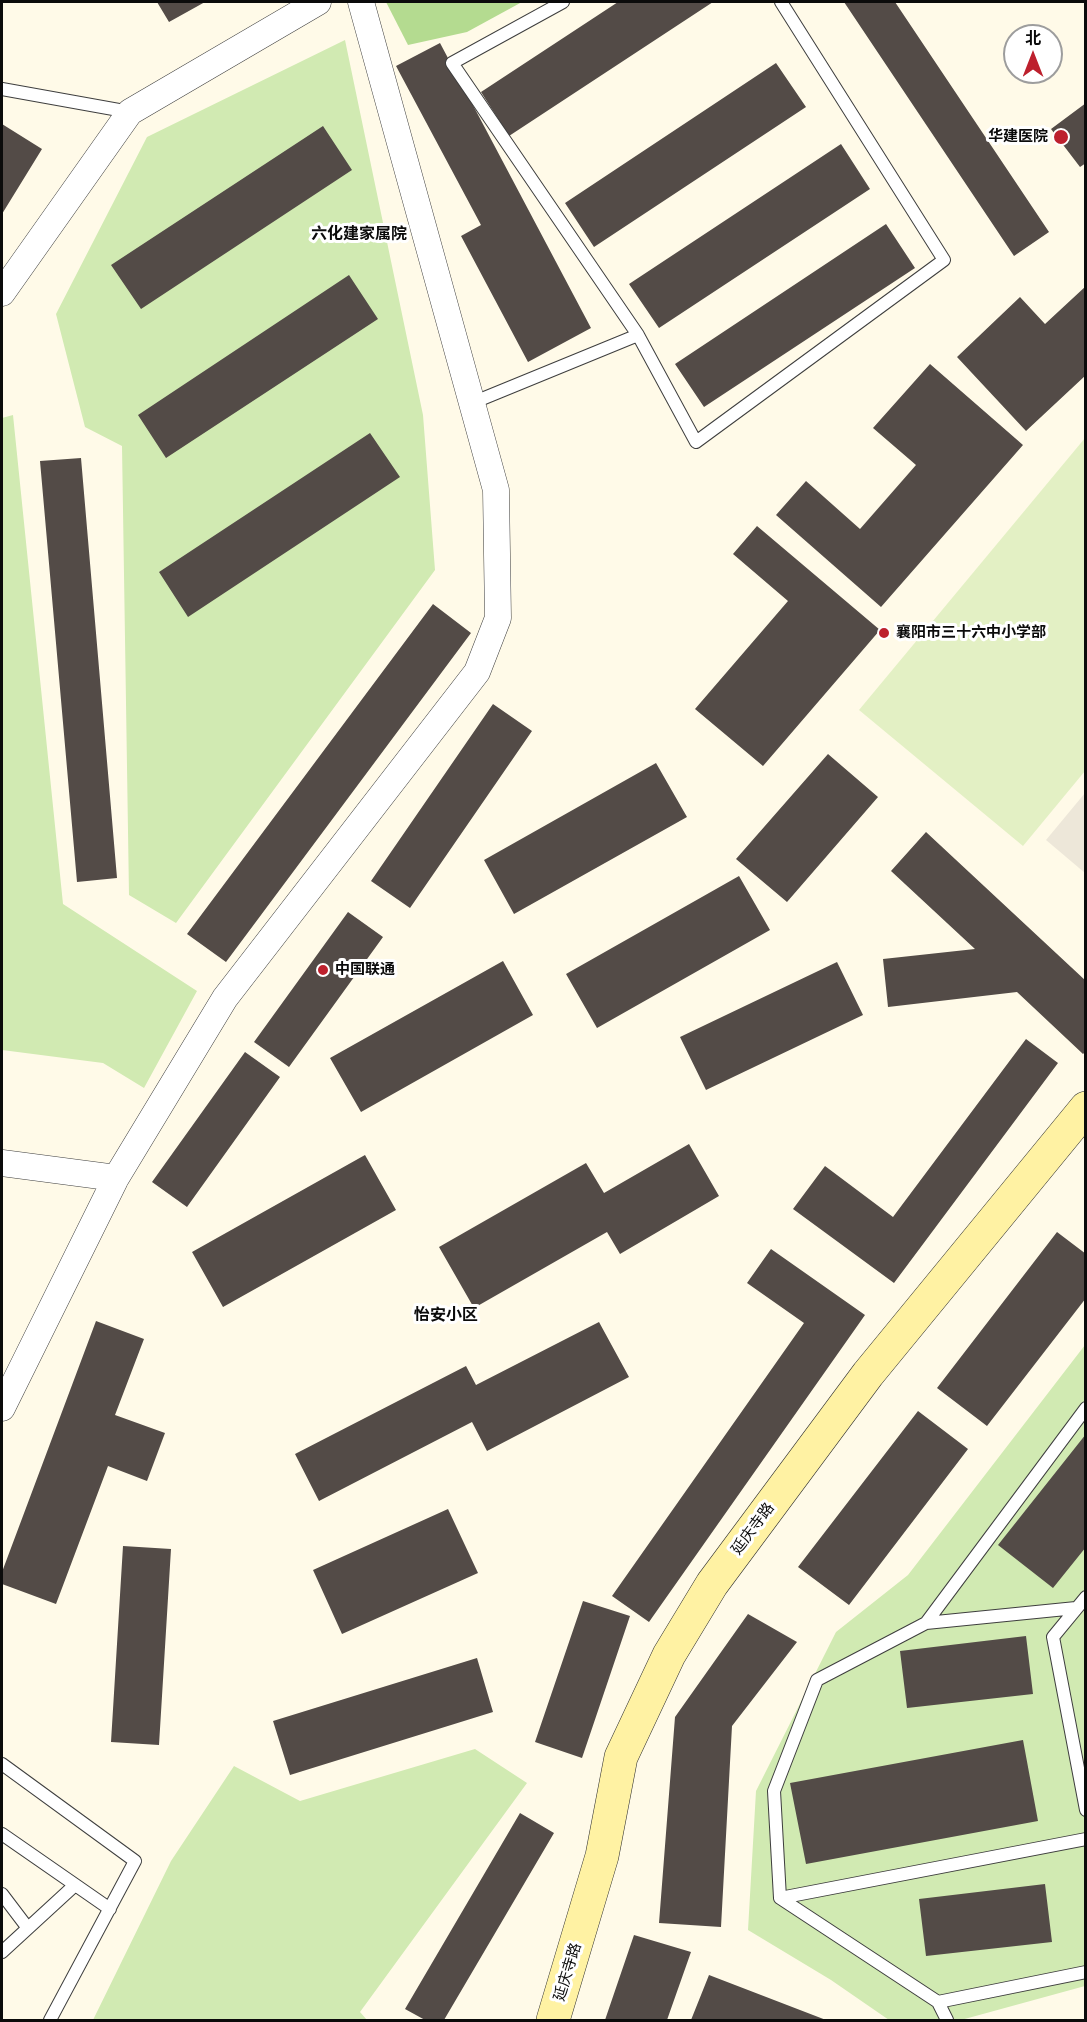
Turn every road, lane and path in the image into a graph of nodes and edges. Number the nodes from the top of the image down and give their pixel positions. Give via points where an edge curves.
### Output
1 (318, 2) edge
2 (361, 2) edge
3 (563, 2) edge
4 (781, 2) edge
5 (2, 89) edge
6 (130, 112) junction
7 (2, 293) edge
8 (638, 334) junction
9 (472, 403) junction
10 (1086, 1108) edge
11 (2, 1163) edge
12 (116, 1178) junction
13 (2, 1408) edge
14 (1086, 1408) edge
15 (1086, 1597) edge
16 (1076, 1608) junction
17 (926, 1623) junction
18 (2, 1764) edge
19 (1086, 1810) edge
20 (2, 1834) edge
21 (1086, 1839) edge
22 (75, 1885) junction
23 (2, 1894) edge
24 (780, 1898) junction
25 (110, 1909) junction
26 (27, 1927) junction
27 (2, 1952) edge
28 (1086, 1972) edge
29 (938, 2002) junction
30 (50, 2020) edge
31 (553, 2020) edge
32 (947, 2020) edge

1 - 6 street
2 - 9 street
3 - 8 lane via 452,63
4 - 8 lane via 944,260 696,442
5 - 6 lane
6 - 7 street
8 - 9 lane
9 - 12 street via 496,490 498,618 477,672 225,998
10 - 31 street, 延庆寺路 via 868,1374 712,1584 669,1655 621,1757 602,1856
11 - 12 street
12 - 13 street
14 - 17 lane
15 - 16 lane
16 - 17 lane
16 - 19 lane via 1053,1637
17 - 24 lane via 818,1680 774,1791
18 - 25 lane via 135,1861
20 - 22 lane
21 - 24 lane
22 - 25 lane
22 - 26 lane
23 - 26 lane
24 - 29 lane
25 - 30 lane
26 - 27 lane
28 - 29 lane
29 - 32 lane

